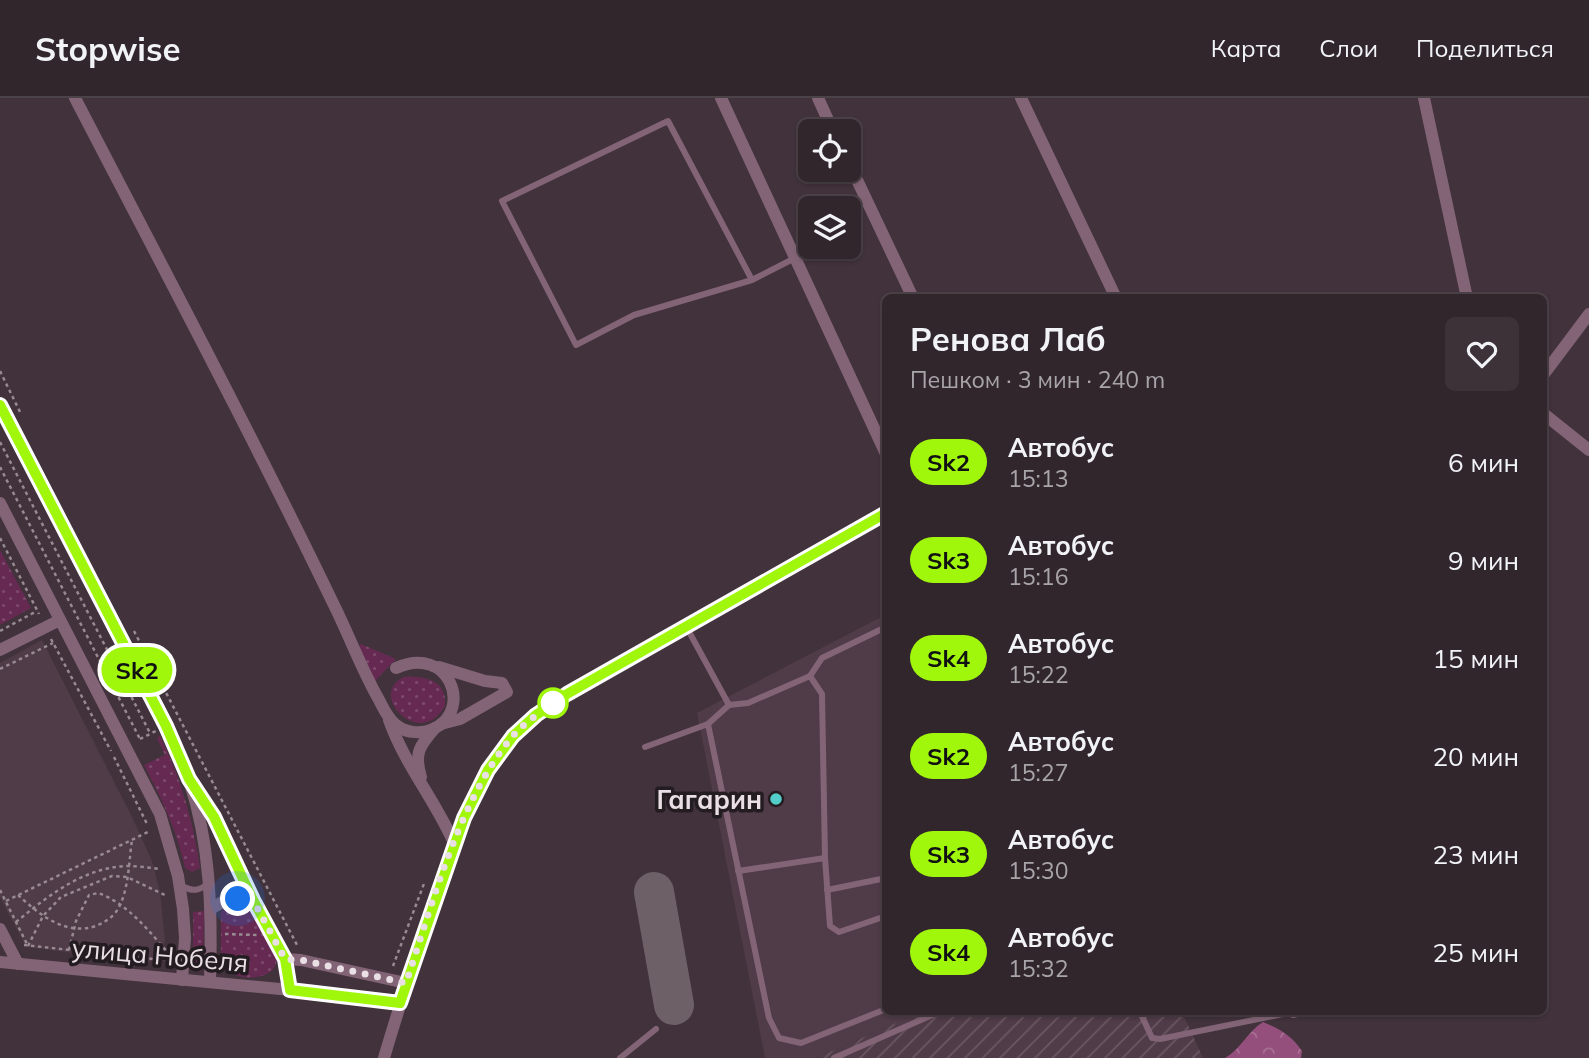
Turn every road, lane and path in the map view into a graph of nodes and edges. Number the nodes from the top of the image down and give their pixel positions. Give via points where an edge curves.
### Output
1 (75, 98) edge
2 (721, 98) edge
3 (818, 98) edge
4 (1021, 98) edge
5 (1424, 98) edge
6 (828, 119) edge
7 (858, 182) edge
8 (795, 258) junction
9 (752, 280) junction
10 (910, 294) edge
11 (1114, 294) edge
12 (1466, 294) edge
13 (1589, 314) edge
14 (1547, 370) edge
15 (0, 371) edge
16 (0, 405) edge
17 (1547, 416) edge
18 (23, 418) dead end
19 (0, 442) edge
20 (882, 445) edge
21 (1589, 450) edge
22 (0, 467) edge
23 (0, 503) edge
24 (882, 515) edge
25 (0, 538) edge
26 (37, 611) junction
27 (60, 620) junction
28 (129, 623) dead end
29 (45, 627) junction
30 (687, 628) junction
31 (882, 629) edge
32 (0, 631) edge
33 (53, 643) junction
34 (0, 650) edge
35 (435, 666) junction
36 (396, 668) dead end
37 (0, 669) edge
38 (810, 676) junction
39 (729, 705) junction
40 (387, 716) junction
41 (180, 719) junction
42 (708, 724) junction
43 (166, 726) junction
44 (438, 726) junction
45 (150, 733) junction
46 (140, 738) junction
47 (125, 746) junction
48 (645, 747) dead end
49 (112, 752) junction
50 (189, 779) junction
51 (424, 788) junction
52 (150, 831) junction
53 (132, 840) junction
54 (154, 840) dead end
55 (454, 844) junction
56 (825, 858) junction
57 (161, 859) dead end
58 (129, 866) junction
59 (738, 871) junction
60 (127, 877) junction
61 (426, 879) dead end
62 (882, 879) edge
63 (97, 883) junction
64 (209, 883) junction
65 (174, 888) junction
66 (81, 889) junction
67 (0, 890) edge
68 (827, 890) junction
69 (98, 893) junction
70 (18, 895) junction
71 (86, 898) junction
72 (253, 900) junction
73 (6, 901) junction
74 (120, 905) junction
75 (33, 908) junction
76 (212, 908) junction
77 (43, 916) junction
78 (882, 917) edge
79 (16, 922) junction
80 (286, 925) junction
81 (75, 928) junction
82 (0, 929) edge
83 (270, 932) junction
84 (211, 933) junction
85 (171, 943) dead end
86 (8, 944) junction
87 (28, 946) junction
88 (69, 950) junction
89 (169, 954) junction
90 (285, 959) junction
91 (301, 960) junction
92 (0, 962) edge
93 (18, 964) junction
94 (388, 978) junction
95 (182, 980) junction
96 (210, 982) junction
97 (406, 983) junction
98 (290, 990) junction
99 (400, 1003) junction
100 (882, 1011) edge
101 (932, 1015) edge
102 (1141, 1015) edge
103 (1279, 1015) edge
104 (656, 1029) dead end
105 (622, 1057) edge
106 (384, 1058) edge
107 (834, 1058) edge

1 - 40 street
2 - 8 street
3 - 6 street
4 - 11 street
5 - 12 street
7 - 10 street
8 - 9 lane
8 - 20 street
9 - 9 lane via 635,315 576,345 502,201 668,121
13 - 14 street
15 - 18 path
16 - 43 street
17 - 21 street
19 - 45 path
22 - 46 path
23 - 27 street
24 - 30 street
25 - 26 path
26 - 29 path
26 - 32 path
27 - 29 street
27 - 47 street
28 - 41 path
29 - 33 path
29 - 34 street
30 - 39 lane
30 - 55 street via 567,694 520,729 488,770
31 - 38 lane via 822,658
33 - 37 path
33 - 49 path
35 - 36 street via 410,662
35 - 44 street via 446,675 453,701
35 - 44 street via 502,682 507,692
38 - 39 lane via 748,704
38 - 56 lane via 822,694
39 - 42 lane
40 - 44 street via 409,732 422,733
40 - 51 street
41 - 43 path
41 - 80 path
42 - 48 lane
42 - 59 lane
43 - 45 path
43 - 50 street
44 - 51 street via 418,754
45 - 46 path
46 - 47 path
47 - 49 path
47 - 65 street via 160,814 171,847
49 - 52 path
50 - 64 street via 205,843
50 - 72 street via 214,817
51 - 55 street
52 - 53 path
52 - 54 path
53 - 58 path
53 - 70 path
55 - 97 street
56 - 59 lane
56 - 68 lane
57 - 58 path via 164,869
58 - 60 path
58 - 75 path via 84,876
59 - 100 lane via 769,1018 779,1038 801,1043
60 - 63 path via 113,876
60 - 65 path via 168,897
60 - 74 path
61 - 94 path
62 - 68 lane
63 - 66 path
63 - 69 path
64 - 65 lane via 200,890
64 - 76 street
65 - 95 street via 185,937
66 - 71 path
66 - 77 path via 61,897
67 - 73 path
68 - 78 lane via 830,926 839,932
69 - 71 path
69 - 74 path
70 - 73 path
70 - 75 path
71 - 81 path
72 - 76 street via 226,900
72 - 83 street
73 - 79 path
74 - 81 path via 104,923
74 - 89 path
75 - 77 path
75 - 79 path
76 - 84 street
77 - 81 path
77 - 87 path
79 - 87 path
80 - 83 path
80 - 91 path
81 - 88 path
82 - 86 street
83 - 84 path
83 - 90 street
84 - 96 street
85 - 89 path
86 - 87 path
86 - 93 street
87 - 88 path
88 - 89 path via 163,960
90 - 91 street
90 - 98 street
91 - 94 street
92 - 93 street, улица Нобеля
93 - 95 street, улица Нобеля
94 - 97 street
95 - 96 street, улица Нобеля
96 - 98 street, улица Нобеля
97 - 99 street
98 - 99 street, улица Нобеля
99 - 106 street
101 - 107 lane
102 - 103 lane via 1152,1038 1160,1039
104 - 105 lane

